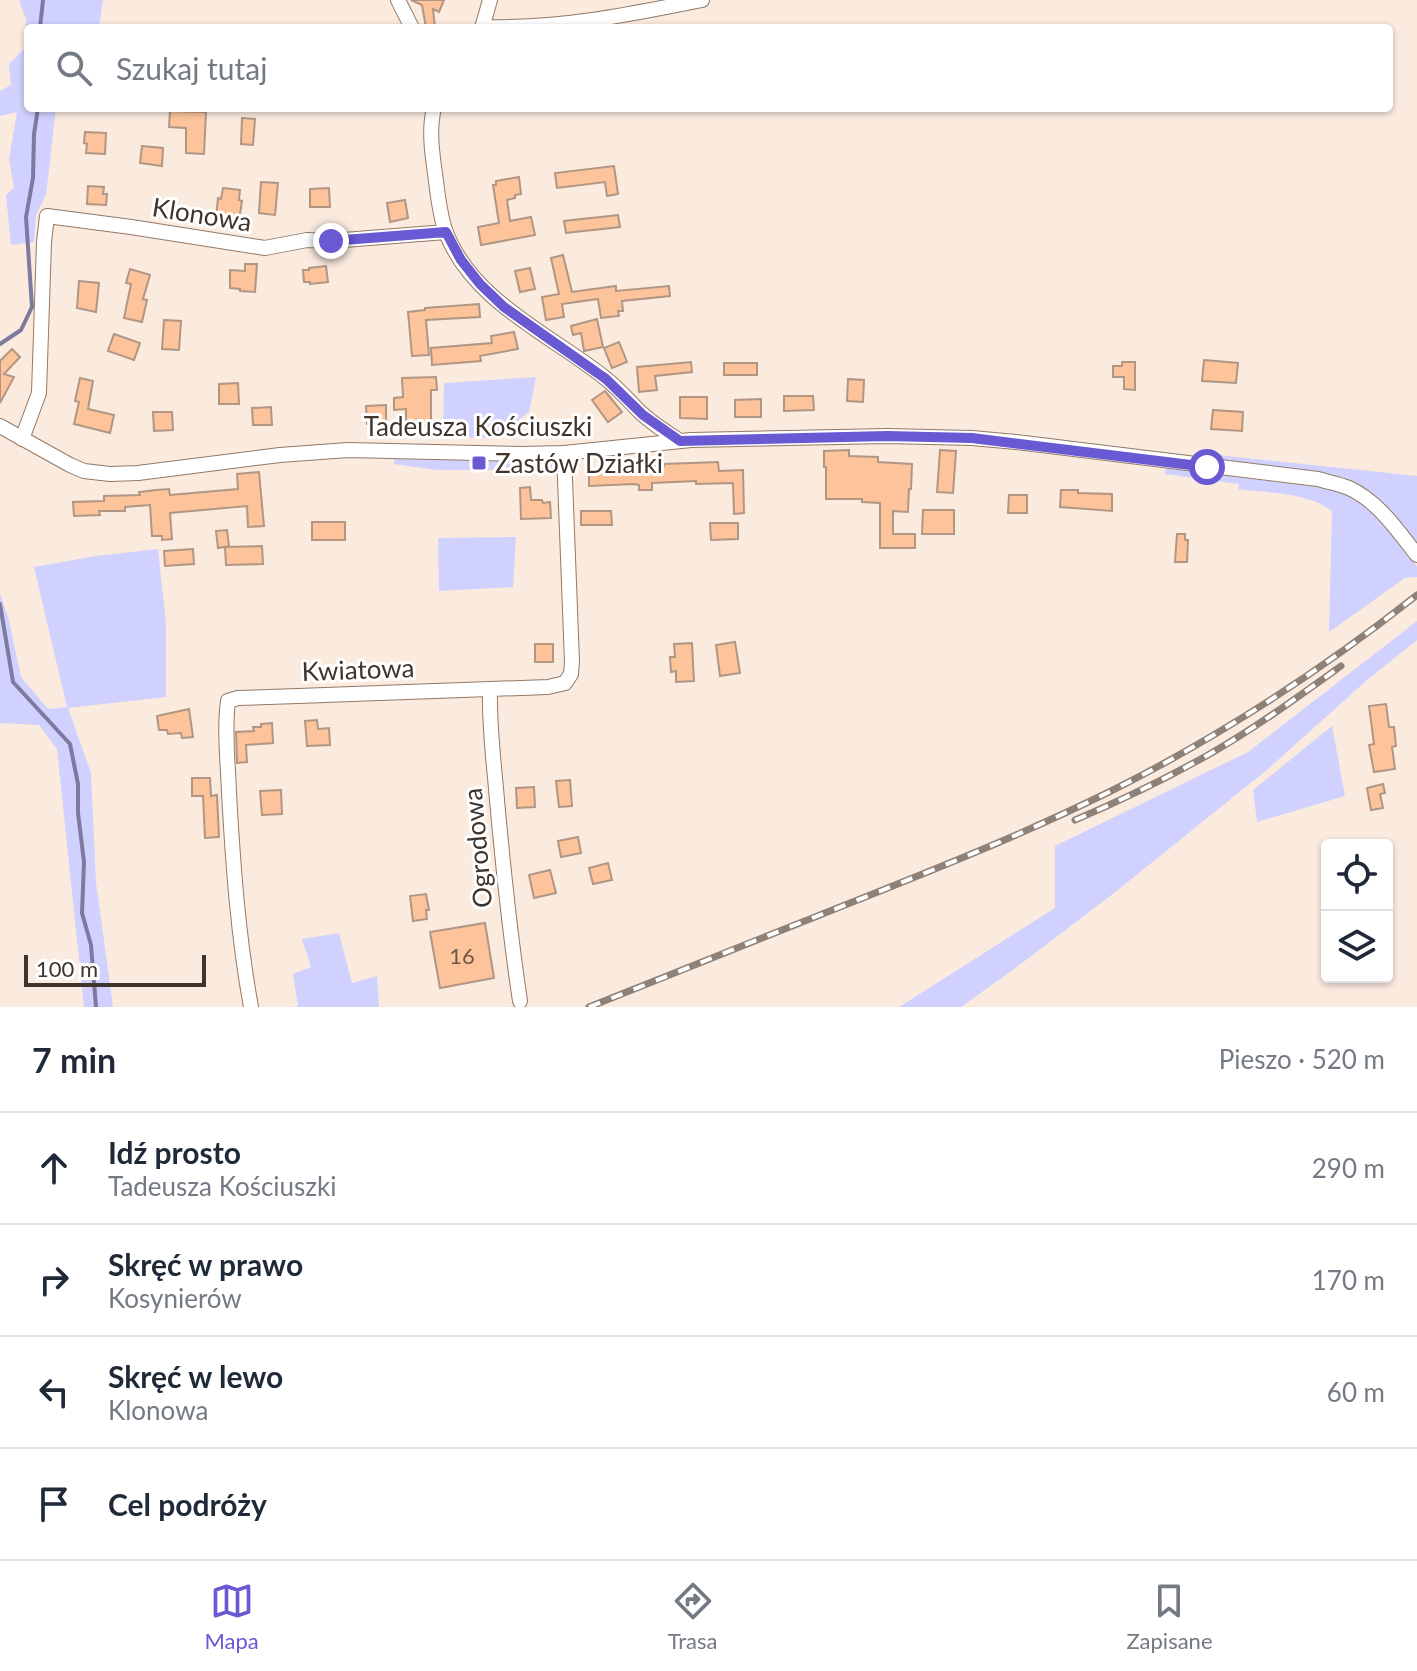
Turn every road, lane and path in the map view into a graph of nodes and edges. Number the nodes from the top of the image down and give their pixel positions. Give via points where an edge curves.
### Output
1 (398, 0) edge
2 (490, 0) edge
3 (702, 0) edge
4 (410, 24) edge
5 (483, 24) edge
6 (566, 24) edge
7 (433, 112) edge
8 (446, 232) junction
9 (643, 415) junction
10 (0, 426) edge
11 (22, 439) junction
12 (680, 441) junction
13 (639, 446) junction
14 (564, 453) junction
15 (1417, 555) edge
16 (490, 690) junction
17 (520, 1001) dead end
18 (251, 1007) edge

1 - 4 street
2 - 5 street
3 - 6 street
7 - 8 street via 432,152
8 - 9 street via 461,260 504,307 606,379
8 - 11 street, Klonowa via 307,240 265,248 47,216 39,393
9 - 12 street
9 - 13 street
10 - 11 street, Tadeusza Kościuszki
11 - 14 street, Tadeusza Kościuszki via 84,471 110,474 348,450
12 - 13 street, Tadeusza Kościuszki
12 - 15 street, Tadeusza Kościuszki via 972,438 1318,479 1370,501
13 - 14 street, Tadeusza Kościuszki
14 - 16 street, Kwiatowa via 571,674 556,686
16 - 17 street, Ogrodowa via 502,861
16 - 18 street, Kwiatowa via 228,701 232,842

